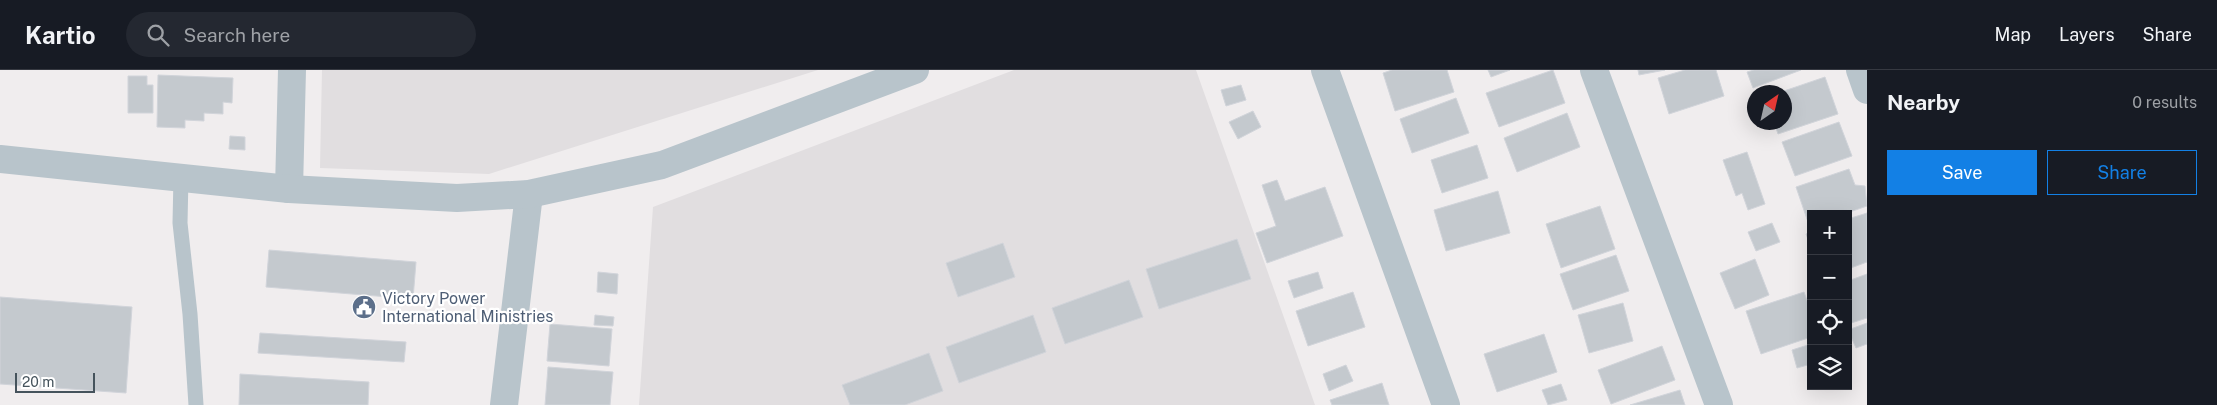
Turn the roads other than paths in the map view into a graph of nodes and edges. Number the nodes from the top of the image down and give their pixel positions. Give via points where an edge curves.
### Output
1 (292, 70) edge
2 (915, 70) edge
3 (1324, 70) edge
4 (1594, 70) edge
5 (1860, 70) edge
6 (1867, 90) edge
7 (0, 159) edge
8 (181, 178) junction
9 (289, 189) junction
10 (529, 194) junction
11 (196, 405) edge
12 (504, 405) edge
13 (1446, 405) edge
14 (1719, 405) edge

1 - 9 street
2 - 10 street via 662,165
3 - 13 street
4 - 14 street
5 - 6 street
7 - 8 street
8 - 9 street
8 - 11 lane via 180,223
9 - 10 street via 457,198
10 - 12 street

